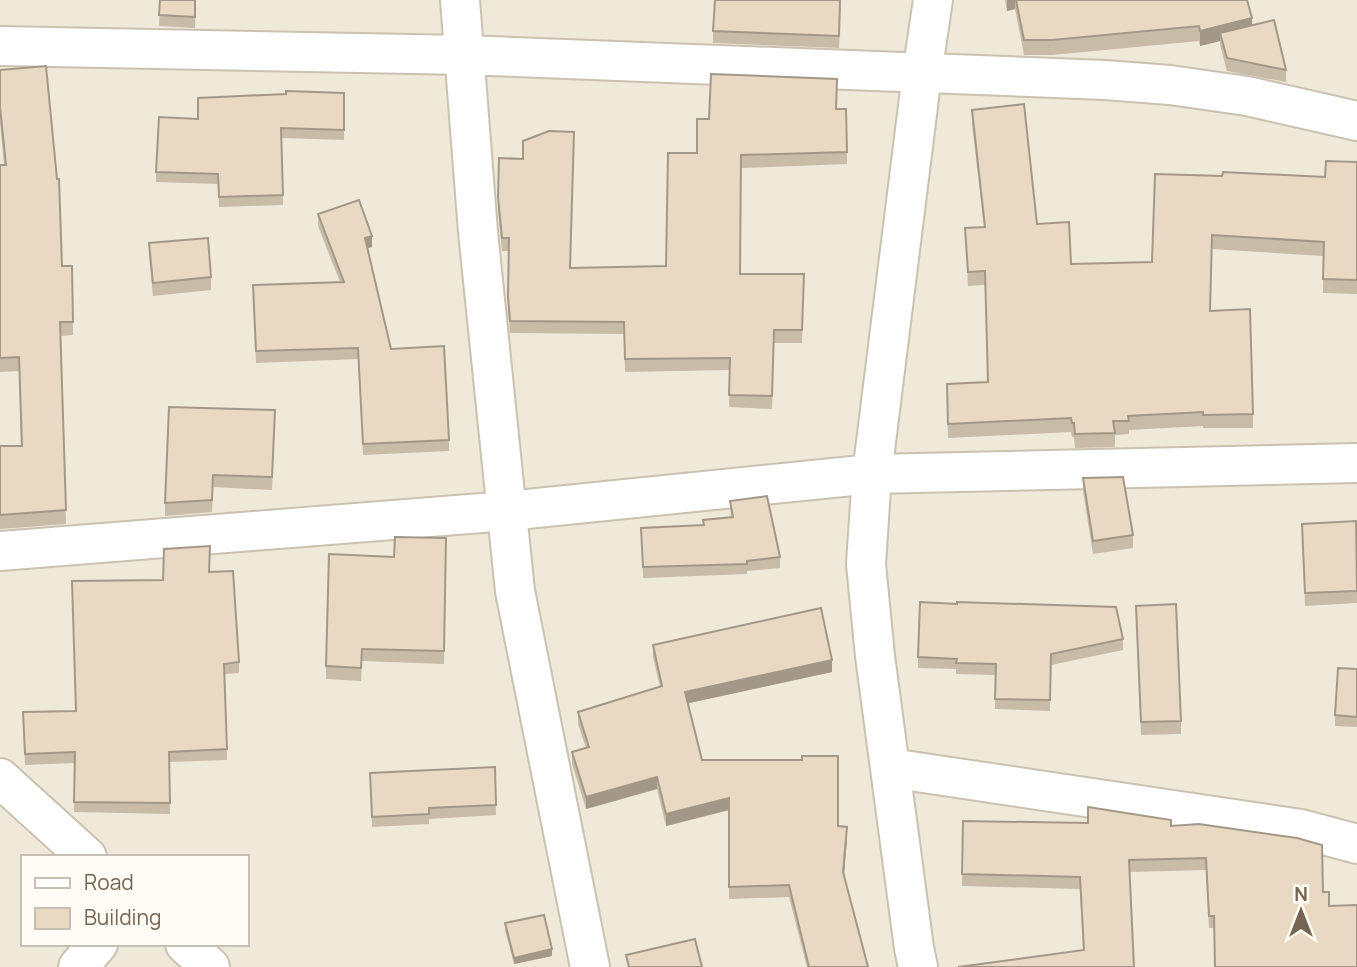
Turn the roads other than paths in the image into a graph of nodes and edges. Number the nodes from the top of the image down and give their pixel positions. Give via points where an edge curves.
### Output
1 (460, 0) edge
2 (933, 0) edge
3 (0, 46) edge
4 (464, 55) junction
5 (922, 74) junction
6 (1357, 121) edge
7 (1357, 463) edge
8 (872, 474) junction
9 (507, 511) junction
10 (0, 551) edge
11 (890, 768) junction
12 (0, 778) edge
13 (1357, 844) edge
14 (85, 855) edge
15 (96, 946) edge
16 (187, 946) edge
17 (78, 967) edge
18 (210, 967) edge
19 (590, 967) edge
20 (918, 967) edge

1 - 4 street
2 - 5 street
3 - 4 street
4 - 5 street
4 - 9 street
5 - 6 street via 1170,85 1247,96
5 - 8 street
7 - 8 street
8 - 9 street
8 - 11 street via 866,564
9 - 10 street
9 - 19 street via 515,591
11 - 13 street via 1301,829
11 - 20 street
12 - 14 street
15 - 17 street
16 - 18 street

